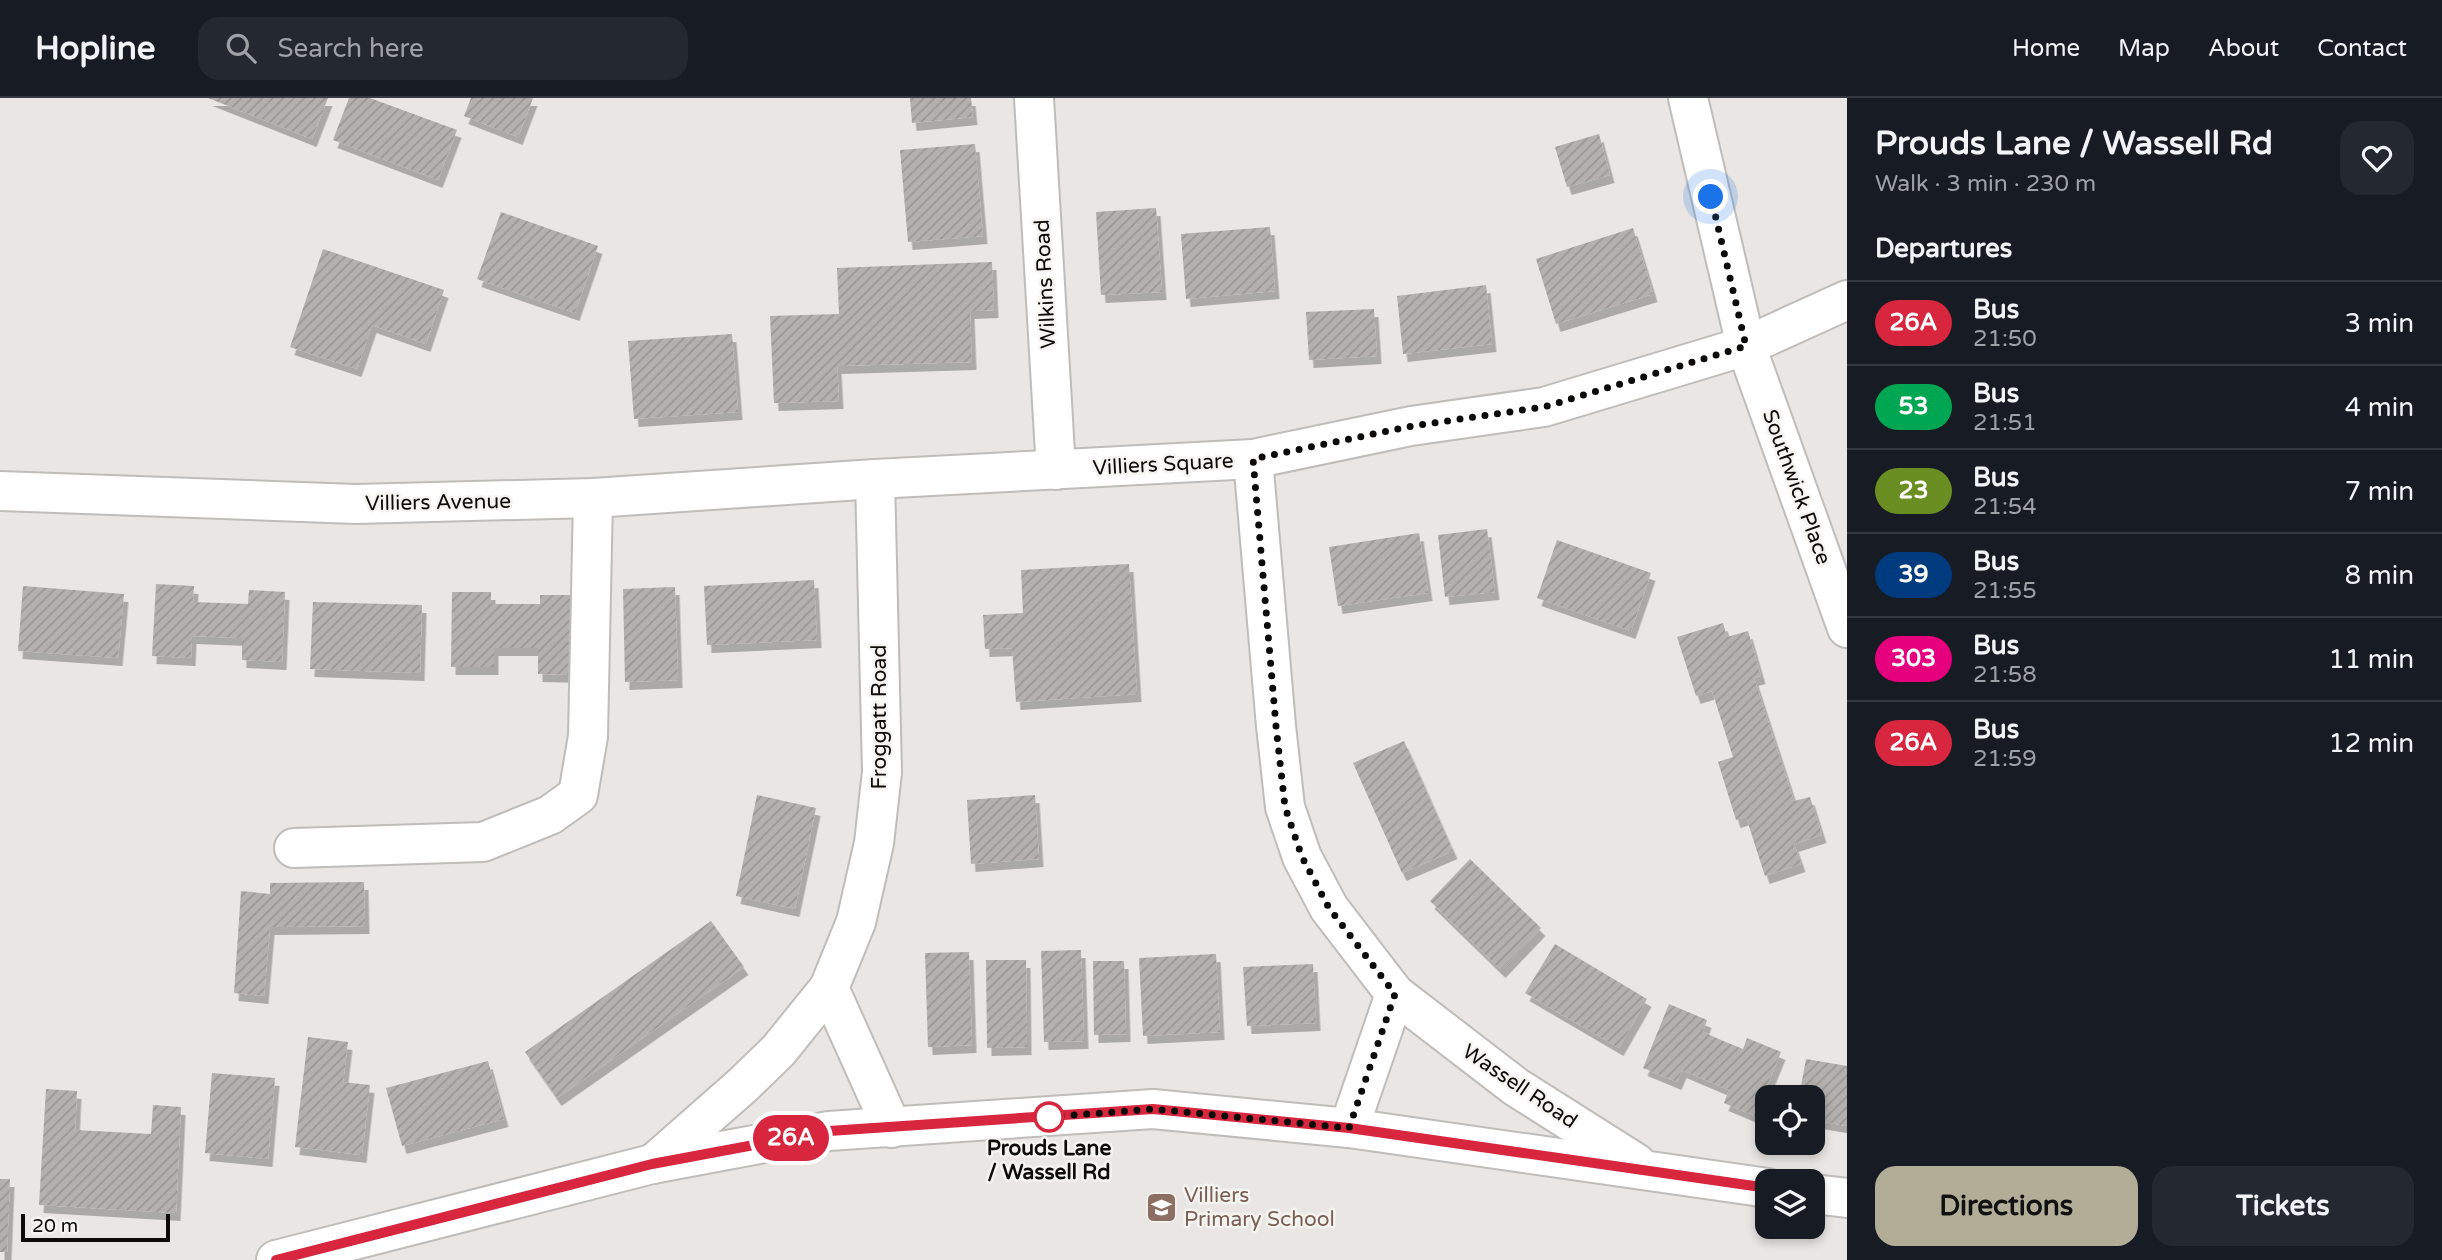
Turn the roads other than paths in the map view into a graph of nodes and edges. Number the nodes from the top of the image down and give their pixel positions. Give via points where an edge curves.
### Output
1 (1034, 98) edge
2 (1688, 98) edge
3 (1847, 300) edge
4 (1746, 346) junction
5 (1253, 459) junction
6 (1056, 470) junction
7 (875, 480) junction
8 (0, 491) edge
9 (593, 498) junction
10 (1847, 628) edge
11 (294, 848) dead end
12 (829, 988) junction
13 (1395, 994) junction
14 (892, 1128) junction
15 (1349, 1128) junction
16 (652, 1164) junction
17 (1650, 1171) junction
18 (1755, 1186) edge
19 (1825, 1195) edge
20 (1847, 1198) edge
21 (276, 1260) edge

1 - 6 street, Wilkins Road
2 - 4 street, Southwick Place
3 - 4 street, Villiers Square
4 - 5 street, Villiers Square via 1544,407 1412,426
4 - 10 street, Southwick Place
5 - 6 street, Villiers Square
5 - 13 street, Wassell Road via 1285,807 1302,857 1329,908
6 - 7 street, Villiers Square
7 - 9 street, Villiers Avenue
7 - 12 street, Froggatt Road via 882,772 874,843 856,922
8 - 9 street, Villiers Avenue via 356,504
9 - 11 street via 588,736 578,795 550,815 483,842
12 - 14 street
12 - 16 street, Froggatt Road via 778,1051
13 - 15 street
13 - 17 street, Wassell Road via 1516,1087
14 - 15 street via 1153,1109
14 - 16 street via 829,1131
15 - 17 street
16 - 21 street
17 - 18 street
19 - 20 street

